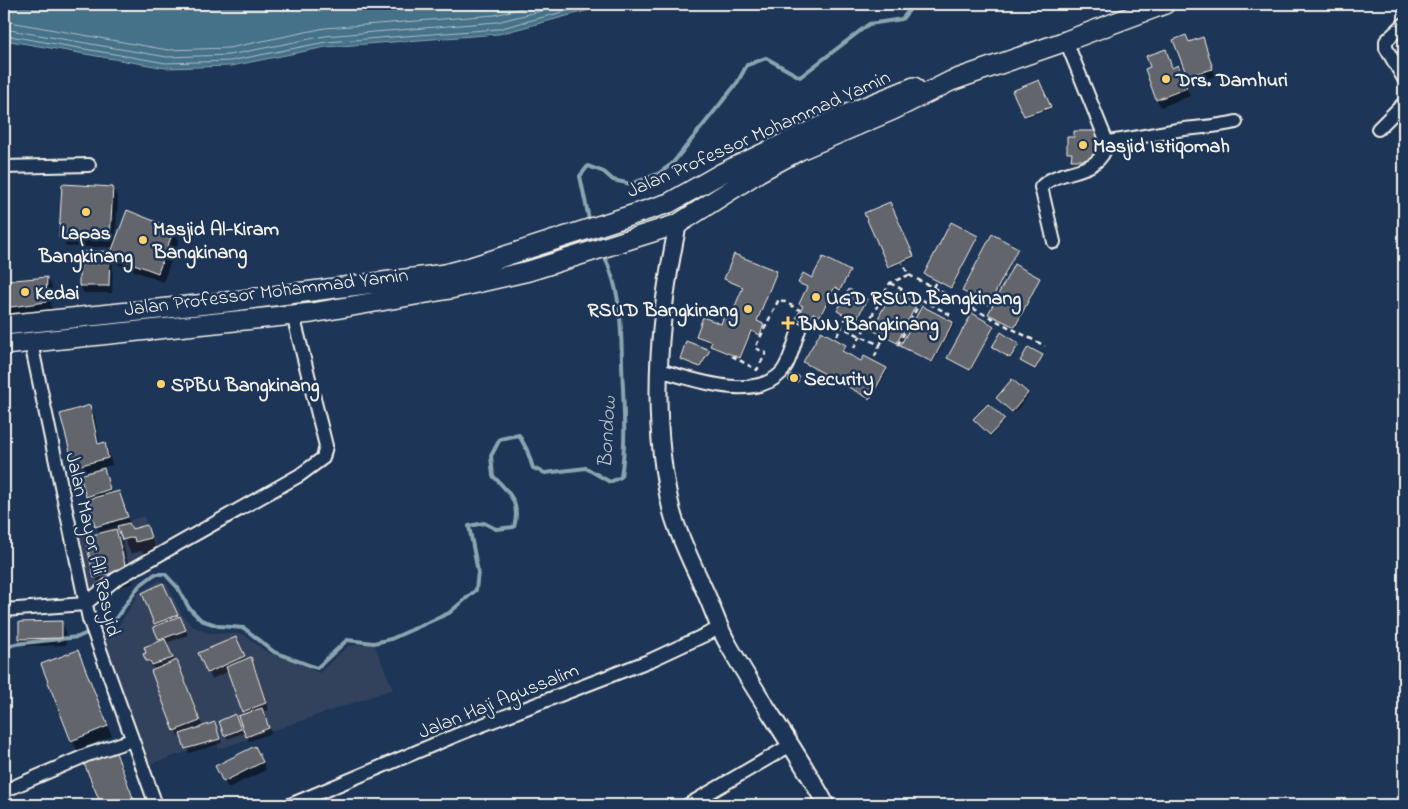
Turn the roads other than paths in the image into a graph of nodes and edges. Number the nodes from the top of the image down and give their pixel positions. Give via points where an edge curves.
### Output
1 (1138, 4) edge
2 (1165, 4) edge
3 (1404, 24) edge
4 (1066, 41) junction
5 (1404, 79) edge
6 (1404, 103) edge
7 (1236, 122) dead end
8 (1378, 129) dead end
9 (1107, 142) junction
10 (89, 165) dead end
11 (4, 167) edge
12 (678, 224) junction
13 (653, 231) junction
14 (1054, 242) dead end
15 (671, 256) junction
16 (226, 302) junction
17 (293, 315) junction
18 (229, 321) junction
19 (4, 325) edge
20 (800, 330) dead end
21 (30, 343) junction
22 (4, 345) edge
23 (659, 370) junction
24 (85, 604) junction
25 (4, 610) edge
26 (720, 628) junction
27 (132, 740) junction
28 (789, 746) junction
29 (4, 791) edge
30 (822, 803) edge
31 (156, 805) edge
32 (290, 805) edge
33 (688, 805) edge

1 - 16 highway, Jalan Professor Mohammad Yamin via 953,70 881,100 722,174 669,203 623,219 444,274
2 - 4 highway, Jalan Professor Mohammad Yamin
3 - 5 street via 1386,41 1386,48
4 - 9 street
4 - 12 highway, Jalan Professor Mohammad Yamin via 950,81 893,110 800,150
6 - 8 street
7 - 9 street
9 - 14 street via 1096,163 1055,178 1041,187
10 - 11 street
12 - 13 highway, Jalan Professor Mohammad Yamin
12 - 15 main road
13 - 15 main road
13 - 17 highway, Jalan Professor Mohammad Yamin via 529,271 459,288
15 - 23 main road
16 - 18 highway
16 - 19 highway, Jalan Professor Mohammad Yamin
17 - 18 highway, Jalan Professor Mohammad Yamin
17 - 24 street via 326,446 323,458 300,475 116,579
18 - 21 highway, Jalan Professor Mohammad Yamin
20 - 23 street via 782,371 775,378 756,386 732,388
21 - 22 highway, Jalan Professor Mohammad Yamin
21 - 24 street, Jalan Mayor Ali Rasyid
23 - 26 main road via 658,422 672,512
24 - 25 street
24 - 27 street, Jalan Mayor Ali Rasyid
26 - 28 main road
26 - 32 street, Jalan Haji Agussalim via 652,660 459,734
27 - 29 street
27 - 31 street, Jalan Mayor Ali Rasyid
28 - 30 main road
28 - 33 street

